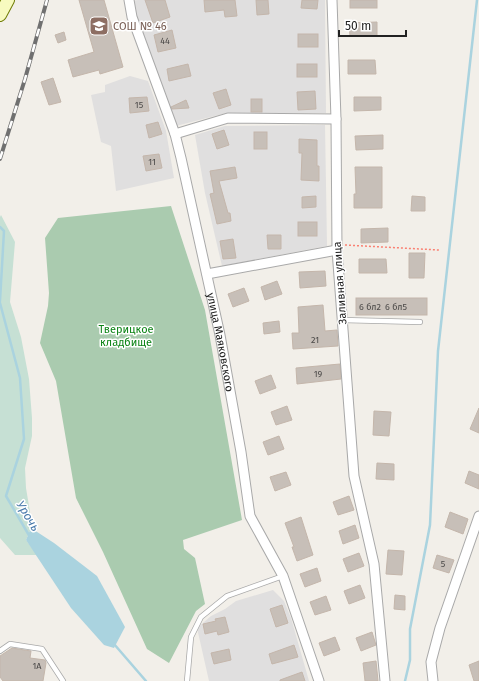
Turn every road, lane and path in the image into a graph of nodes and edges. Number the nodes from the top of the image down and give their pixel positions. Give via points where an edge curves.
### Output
1 (8, 0) edge
2 (129, 0) edge
3 (332, 0) edge
4 (0, 15) edge
5 (336, 119) junction
6 (175, 134) junction
7 (337, 247) junction
8 (439, 250) dead end
9 (207, 274) junction
10 (342, 320) junction
11 (420, 322) dead end
12 (479, 516) edge
13 (283, 576) junction
14 (0, 650) edge
15 (63, 681) edge
16 (187, 681) edge
17 (319, 681) edge
18 (385, 681) edge
19 (433, 681) edge

1 - 4 main road
2 - 6 street, улица Маяковского via 132,17
3 - 5 street, Заливная улица
5 - 6 street via 228,118
5 - 7 street, Заливная улица
6 - 9 street, улица Маяковского
7 - 8 path
7 - 9 street
7 - 10 street, Заливная улица
9 - 13 street, улица Маяковского via 222,343 250,516
10 - 11 lane
10 - 18 street, Заливная улица via 354,476 374,564
12 - 19 street via 440,628 432,662
13 - 16 lane via 227,596 201,617 191,637
13 - 17 street, улица Маяковского
14 - 15 lane via 10,644 42,649

